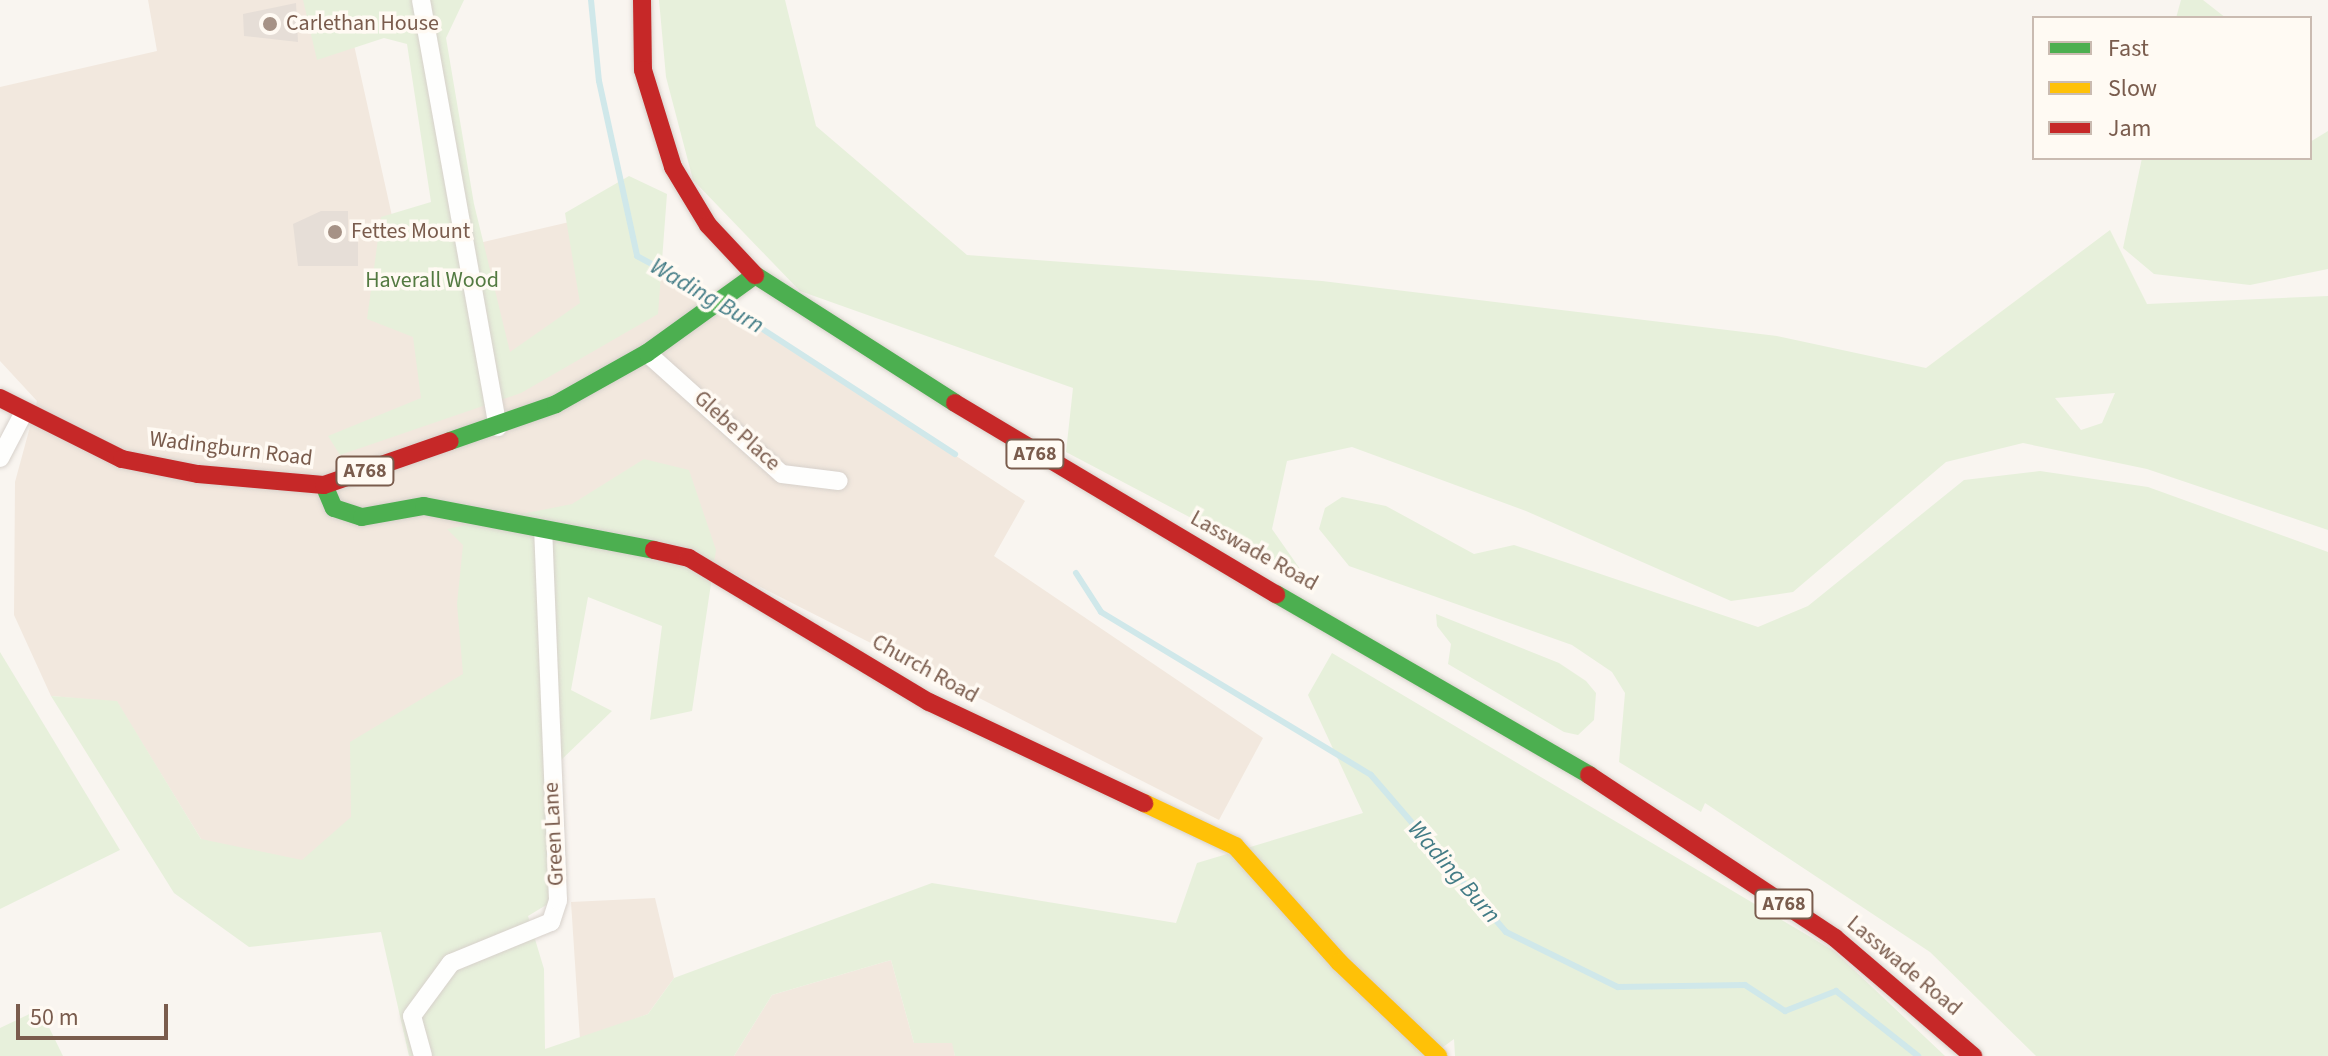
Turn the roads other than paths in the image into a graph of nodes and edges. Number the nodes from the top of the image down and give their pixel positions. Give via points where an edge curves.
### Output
1 (421, 0) edge
2 (642, 0) edge
3 (755, 275) junction
4 (647, 353) junction
5 (0, 398) edge
6 (24, 412) junction
7 (498, 427) junction
8 (0, 458) edge
9 (839, 481) dead end
10 (324, 485) junction
11 (543, 529) junction
12 (423, 1056) edge
13 (1438, 1056) edge
14 (1973, 1056) edge

1 - 7 street
2 - 3 main road, Lasswade Road via 643,70 673,167 708,225
3 - 4 main road, Wadingburn Road / A768
3 - 14 main road, Lasswade Road / A768 via 1042,459 1582,770 1835,938
4 - 7 main road, Wadingburn Road / A768 via 556,404
4 - 9 street, Glebe Place via 782,474
5 - 6 main road, Wadingburn Road / A768
6 - 8 street
6 - 10 main road, Wadingburn Road / A768 via 122,459 198,474
7 - 10 main road, Wadingburn Road / A768
10 - 11 main road, Church Road via 334,508 362,517 424,506
11 - 12 street, Green Lane via 558,900 551,922 451,963 412,1016
11 - 13 main road, Church Road via 689,558 929,702 1235,846 1339,962

